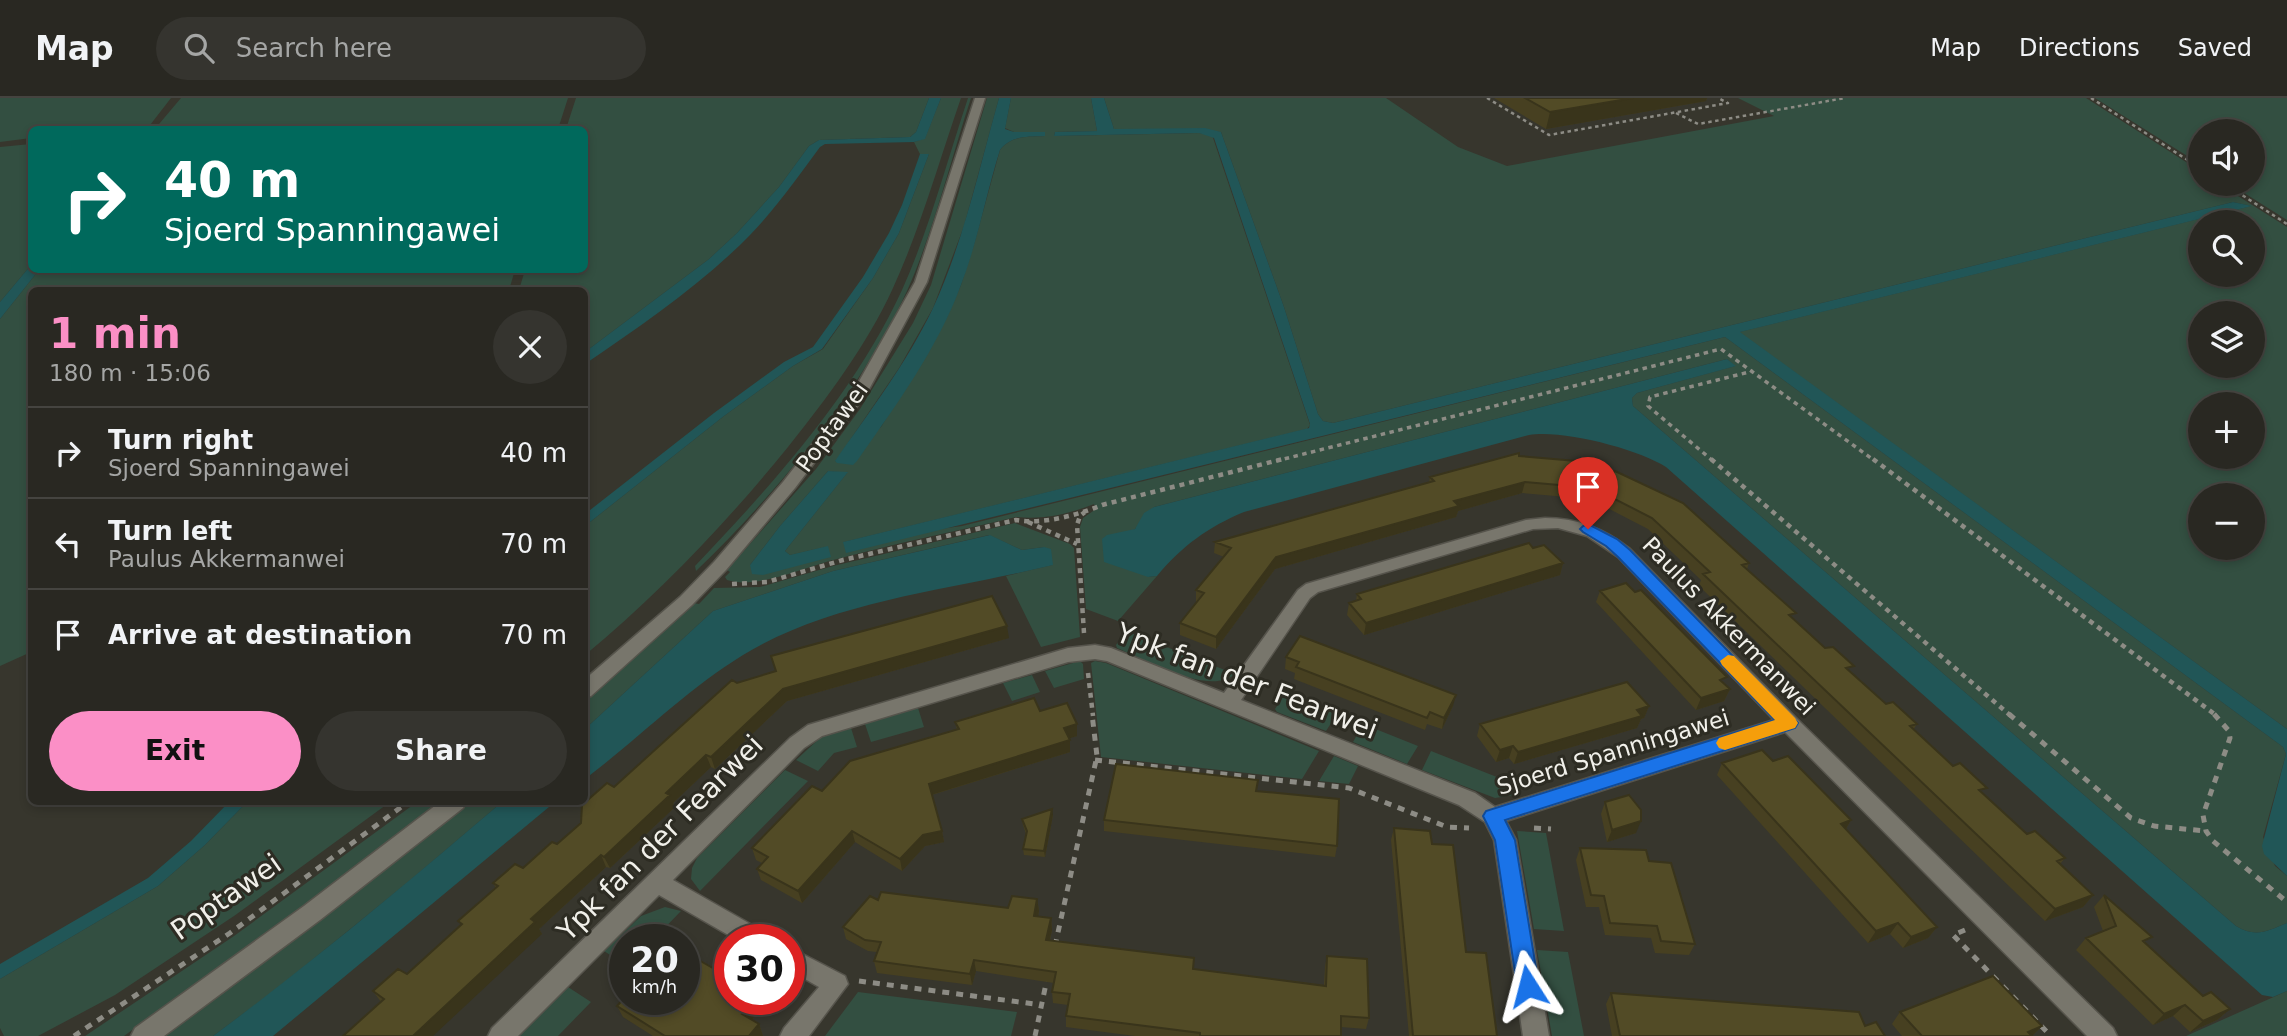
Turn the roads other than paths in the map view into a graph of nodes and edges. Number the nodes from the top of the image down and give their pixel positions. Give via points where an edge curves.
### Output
1 (980, 98) edge
2 (588, 687) edge
3 (1228, 703) junction
4 (1789, 723) junction
5 (451, 805) edge
6 (1496, 822) junction
7 (656, 882) junction
8 (730, 924) edge
9 (805, 967) edge
10 (144, 1036) edge
11 (501, 1036) edge
12 (793, 1036) edge
13 (1536, 1036) edge
14 (2104, 1036) edge

1 - 2 street, Poptawei via 921,282 860,393 720,566
3 - 4 street, Paulus Akkermanwei via 1307,591 1532,524 1560,523 1588,529 1612,542
3 - 6 street, Ypk fan der Fearwei via 1468,799
3 - 7 street, Ypk fan der Fearwei via 1111,655 1085,652 815,730
4 - 6 street, Sjoerd Spanningawei
4 - 14 street, Paulus Akkermanwei
5 - 10 street
6 - 13 street via 1505,840
7 - 8 street
7 - 11 street, Ypk fan der Fearwei
9 - 12 street via 836,984

